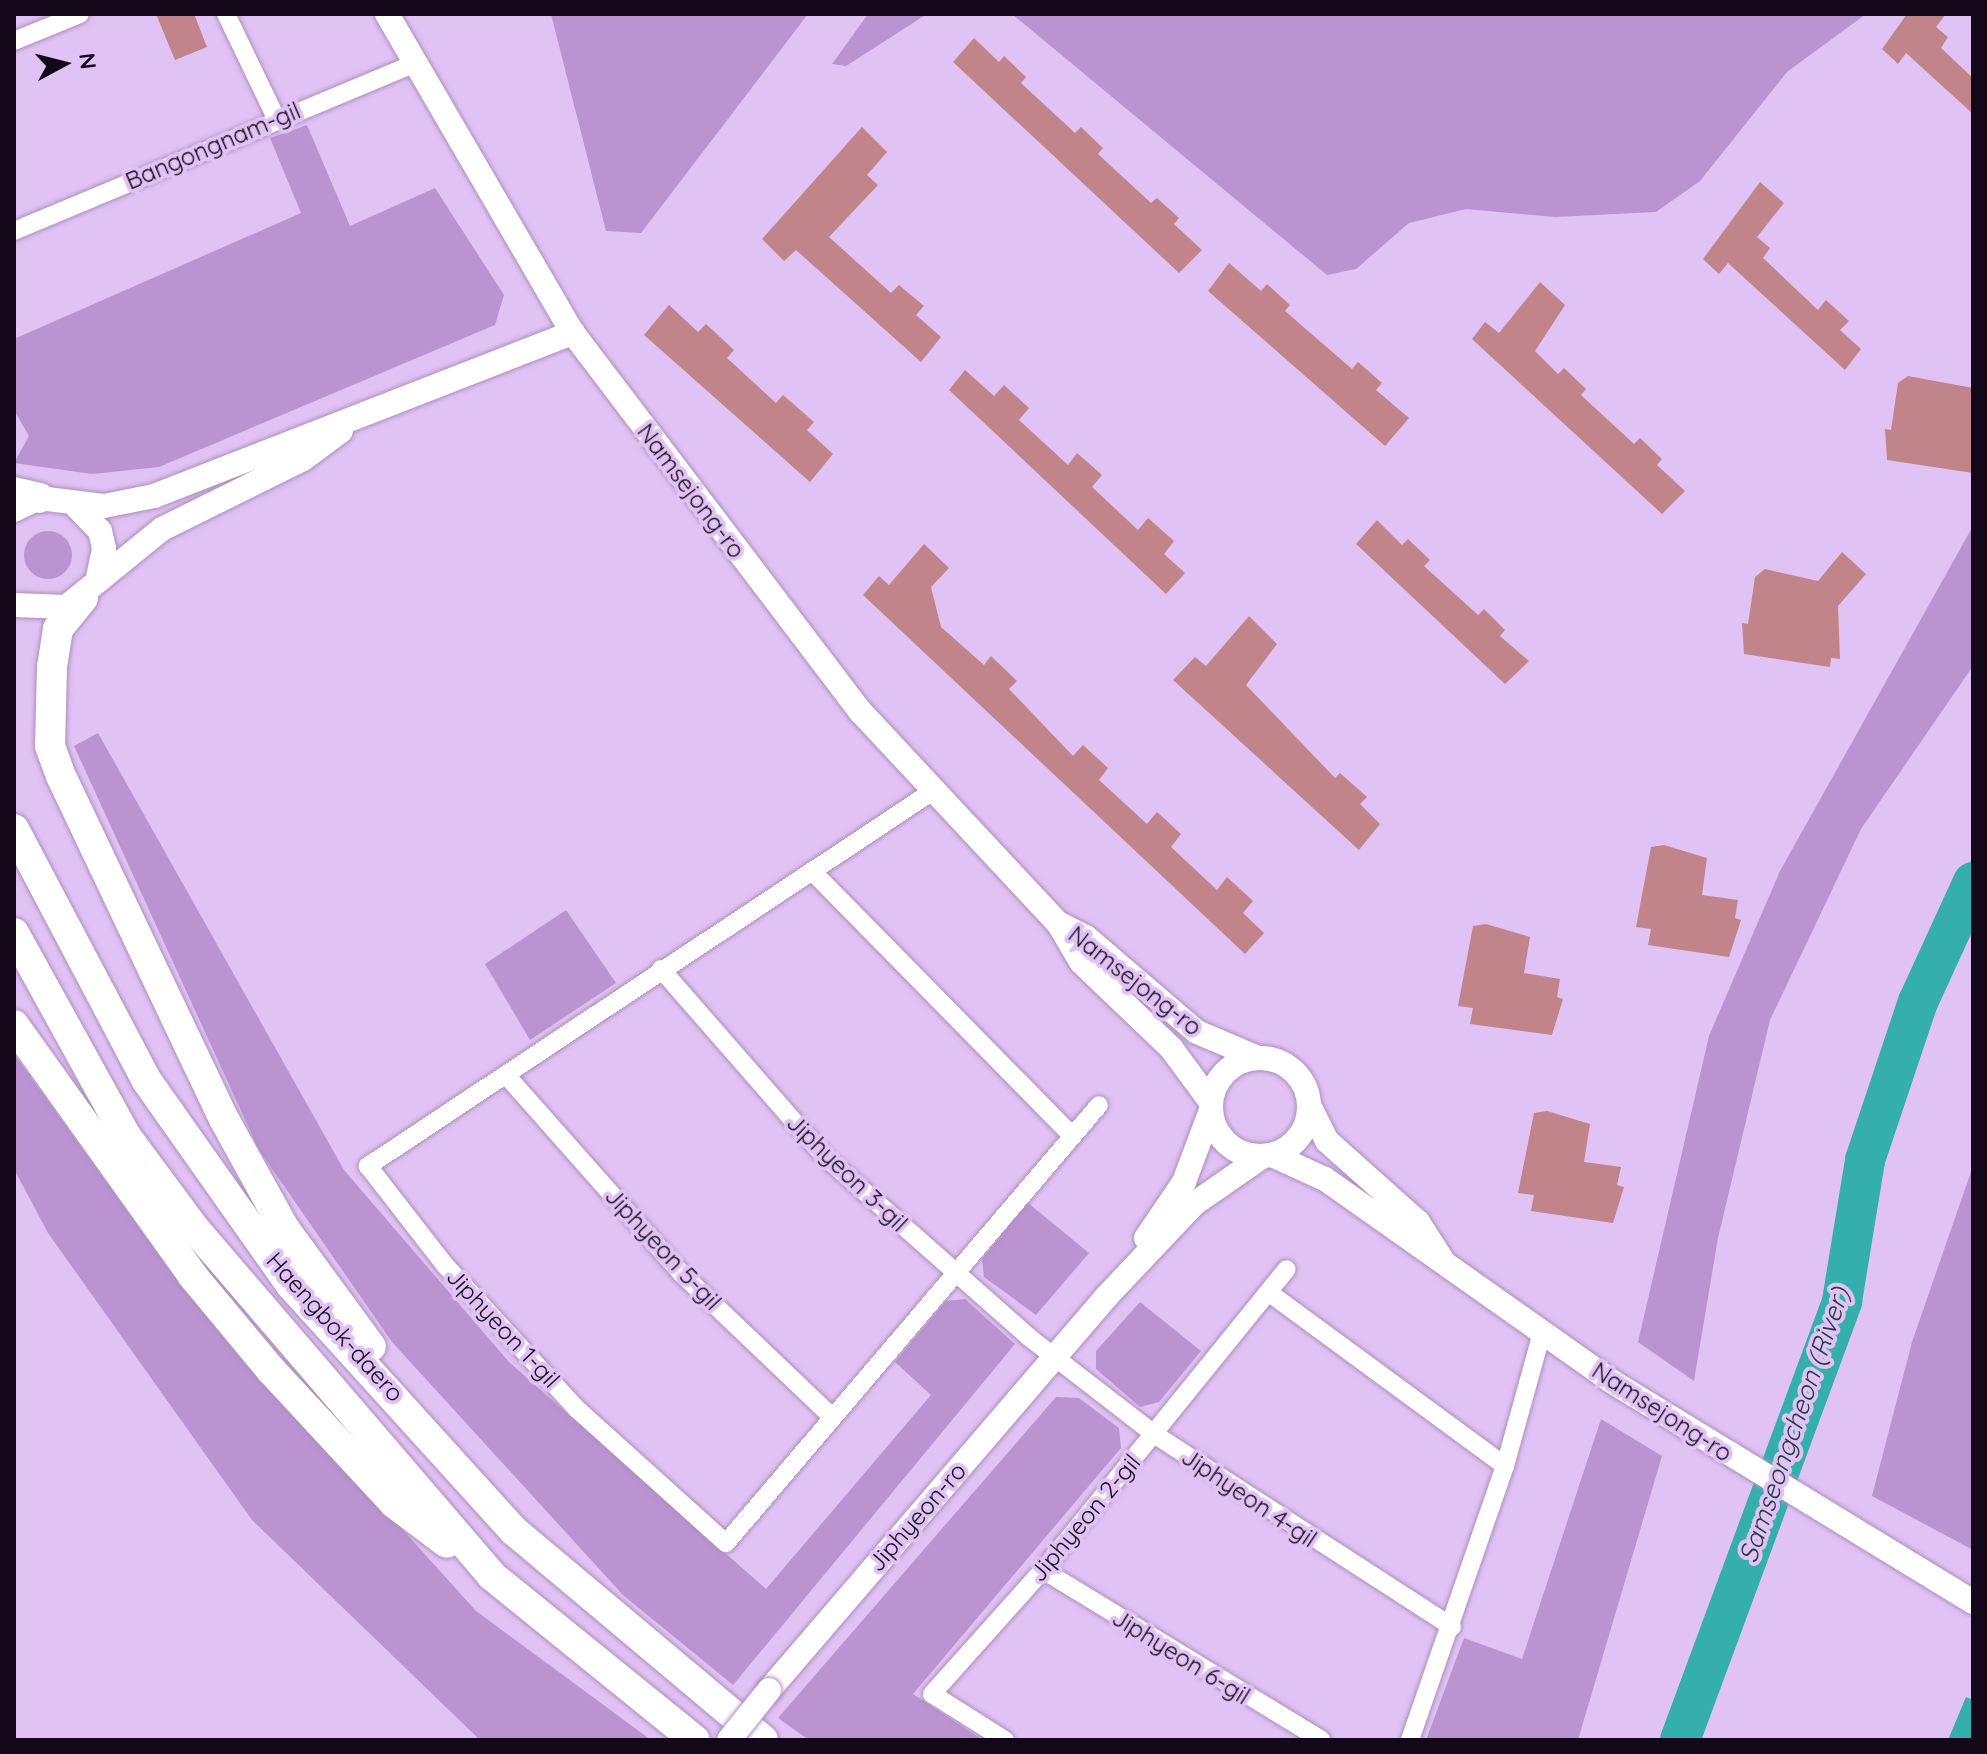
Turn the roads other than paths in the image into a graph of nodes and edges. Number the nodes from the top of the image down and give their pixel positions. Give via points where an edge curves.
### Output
1 (80, 14) edge
2 (226, 14) edge
3 (387, 14) edge
4 (14, 41) edge
5 (413, 64) junction
6 (276, 118) junction
7 (14, 231) edge
8 (573, 333) junction
9 (349, 425) junction
10 (22, 500) edge
11 (74, 504) junction
12 (89, 592) junction
13 (14, 605) edge
14 (930, 793) junction
15 (14, 829) edge
16 (812, 871) junction
17 (1058, 923) junction
18 (14, 933) edge
19 (661, 969) junction
20 (14, 1025) edge
21 (1256, 1057) junction
22 (506, 1075) junction
23 (1099, 1105) dead end
24 (1309, 1105) junction
25 (1210, 1107) junction
26 (1071, 1135) junction
27 (1268, 1156) junction
28 (1441, 1258) junction
29 (1287, 1269) dead end
30 (955, 1270) junction
31 (1271, 1294) junction
32 (1107, 1296) junction
33 (1542, 1333) junction
34 (1054, 1357) junction
35 (829, 1414) junction
36 (1154, 1434) junction
37 (446, 1449) junction
38 (1505, 1466) junction
39 (1043, 1570) junction
40 (491, 1575) junction
41 (1973, 1602) edge
42 (1452, 1627) junction
43 (695, 1740) edge
44 (729, 1740) edge
45 (763, 1740) edge
46 (1005, 1740) edge
47 (1321, 1740) edge
48 (1410, 1740) edge

1 - 4 street
2 - 6 street
3 - 5 street, Namsejong-ro
5 - 6 street, Bangongnam-gil
5 - 8 street, Namsejong-ro
6 - 7 street, Bangongnam-gil
8 - 9 street
8 - 14 street, Namsejong-ro via 745,564
9 - 11 street via 296,438 154,496
9 - 12 street via 303,459 162,529
10 - 11 street
11 - 12 street via 102,540
12 - 13 street via 47,610
12 - 37 highway via 58,629 52,666 50,746 61,776 225,1121 284,1228
14 - 16 street, Jiphyeon 1-gil
14 - 17 street, Namsejong-ro
15 - 37 highway, Haengbok-daero via 147,1081 291,1285
16 - 19 street, Jiphyeon 1-gil
16 - 26 street
17 - 21 street, Namsejong-ro via 1086,937 1197,1032
17 - 25 street, Namsejong-ro via 1081,962 1171,1048
18 - 40 highway, Haengbok-daero via 126,1136 194,1228
19 - 22 street, Jiphyeon 1-gil
19 - 30 street, Jiphyeon 3-gil via 823,1155
20 - 40 highway via 192,1275 271,1370 394,1503
21 - 24 street via 1296,1074
21 - 25 street via 1226,1071
22 - 35 street, Jiphyeon 5-gil via 682,1274
22 - 35 street, Jiphyeon 1-gil via 368,1166 444,1264 567,1398 726,1543
23 - 26 street, Jiphyeon 1-gil
24 - 27 street via 1300,1137
24 - 28 street, Namsejong-ro via 1327,1141 1418,1222
25 - 27 street via 1225,1143
25 - 32 street, Jiphyeon-ro via 1184,1182
26 - 30 street, Jiphyeon 1-gil
27 - 28 street, Namsejong-ro via 1295,1161 1411,1244
27 - 32 street, Jiphyeon-ro via 1194,1204
28 - 33 street, Namsejong-ro
29 - 31 street, Jiphyeon 2-gil
30 - 34 street, Jiphyeon 3-gil
30 - 35 street, Jiphyeon 1-gil
31 - 36 street, Jiphyeon 2-gil
31 - 38 street
32 - 34 street, Jiphyeon-ro
33 - 38 street
33 - 41 street, Namsejong-ro via 1900,1564
34 - 36 street, Jiphyeon 4-gil
34 - 44 street, Jiphyeon-ro, bridge
36 - 39 street, Jiphyeon 2-gil
36 - 42 street, Jiphyeon 4-gil
37 - 45 highway, Haengbok-daero via 514,1531
38 - 42 street
39 - 46 street, Jiphyeon 2-gil via 932,1694
39 - 47 street, Jiphyeon 6-gil
40 - 43 highway, Haengbok-daero
42 - 48 street

